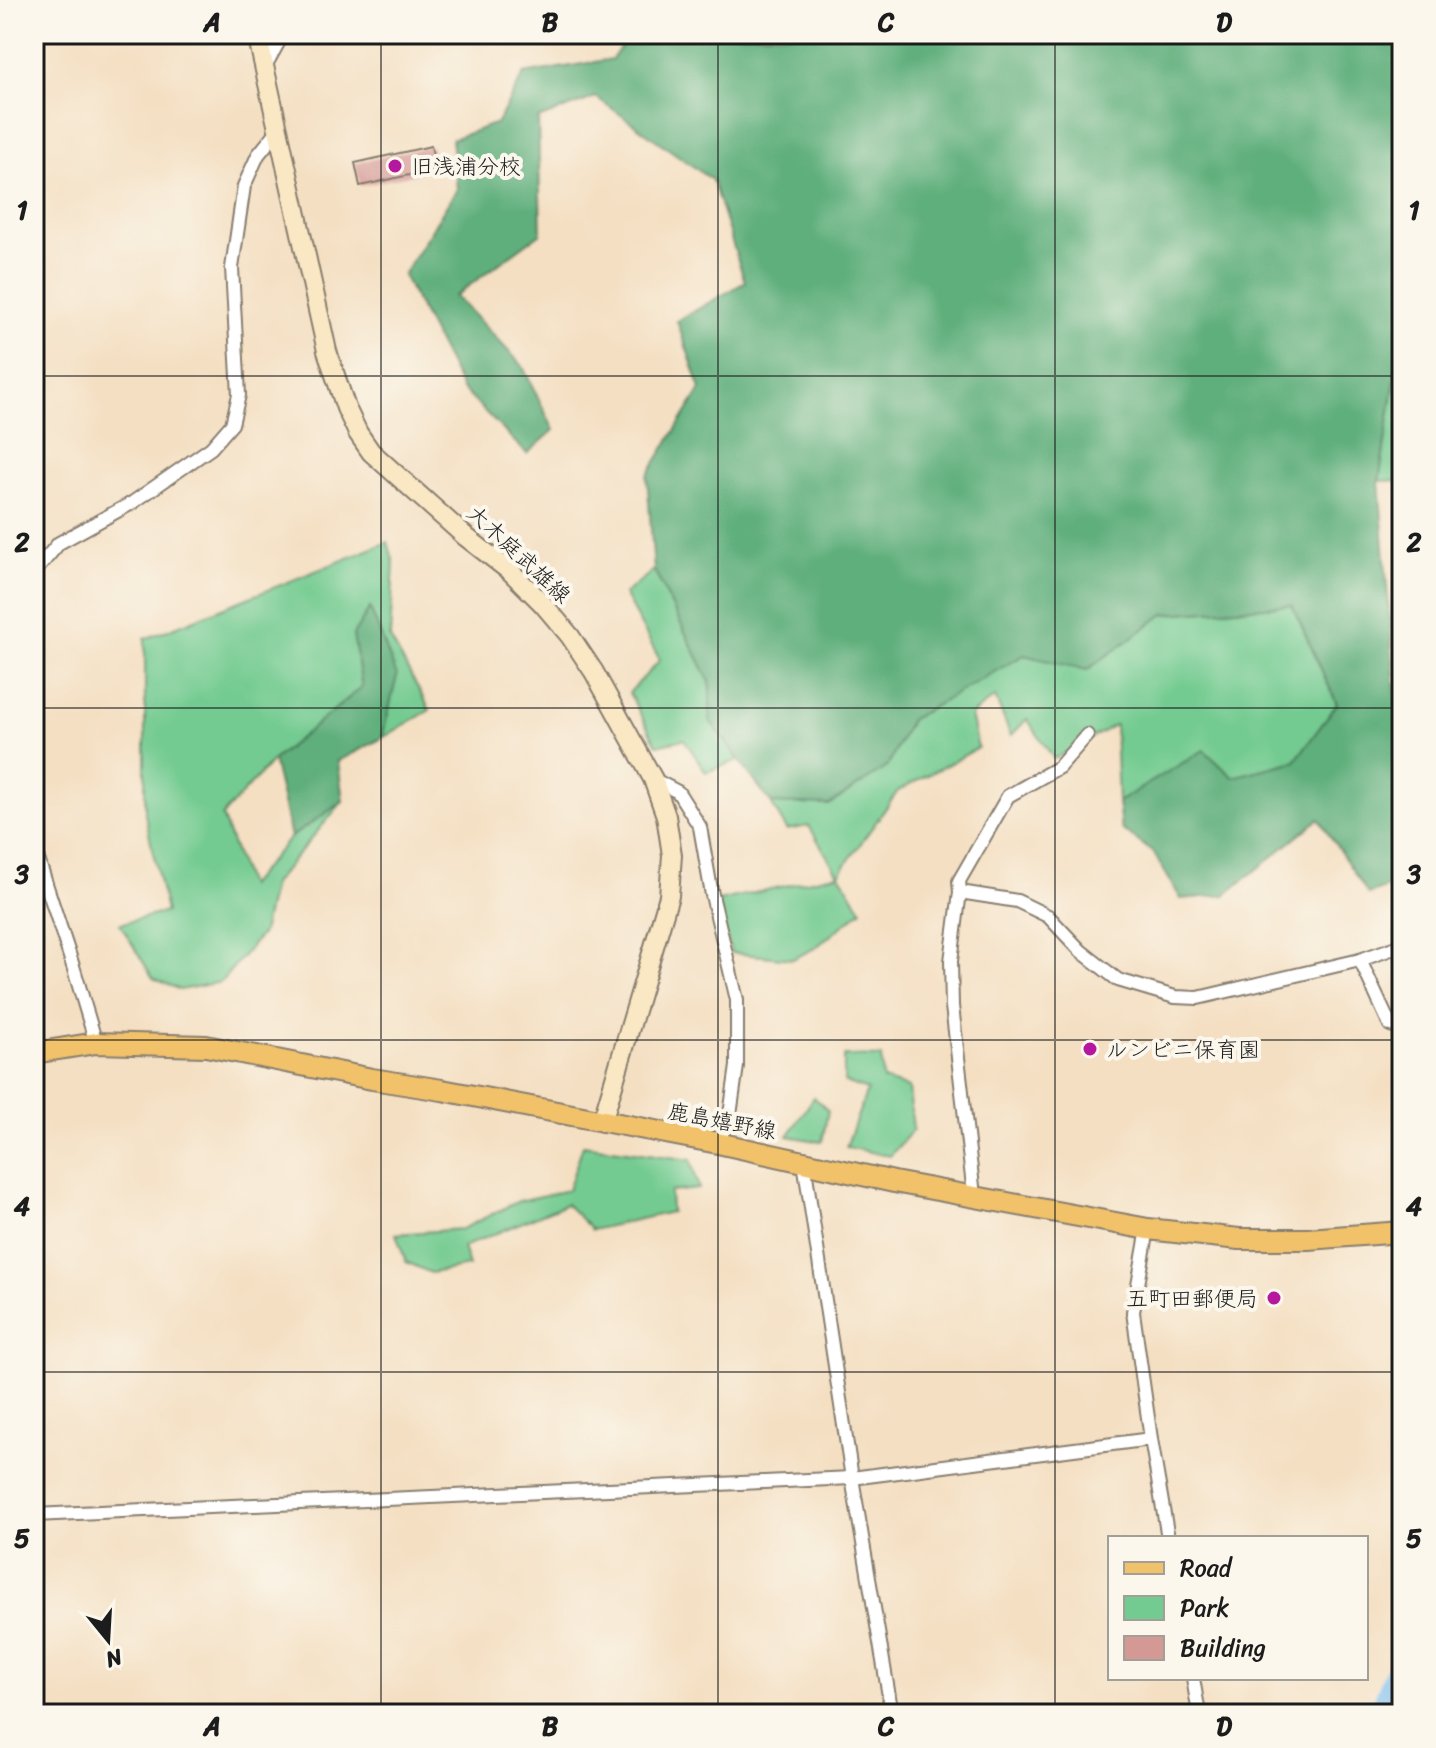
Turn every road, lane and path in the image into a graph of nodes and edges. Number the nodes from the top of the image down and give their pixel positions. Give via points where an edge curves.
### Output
1 (257, 34) edge
2 (283, 34) edge
3 (264, 68) junction
4 (279, 129) junction
5 (34, 576) edge
6 (1087, 735) dead end
7 (653, 779) junction
8 (34, 847) edge
9 (960, 892) junction
10 (1402, 945) edge
11 (1360, 960) junction
12 (1402, 1028) edge
13 (96, 1043) junction
14 (34, 1053) edge
15 (602, 1122) junction
16 (718, 1143) junction
17 (804, 1162) junction
18 (974, 1195) junction
19 (1148, 1229) junction
20 (1402, 1232) edge
21 (1151, 1439) junction
22 (852, 1478) junction
23 (34, 1515) edge
24 (1168, 1536) edge
25 (1193, 1680) edge
26 (1402, 1708) edge
27 (1371, 1713) edge
28 (892, 1714) edge
29 (1199, 1714) edge

1 - 3 main road, 大木庭武雄線
2 - 3 street
3 - 4 main road, 大木庭武雄線
4 - 5 street via 258,155 244,186 232,268 239,395 232,424 211,448 132,503 59,543
4 - 7 main road, 大木庭武雄線 via 327,351 358,433 393,473 543,604 594,672
6 - 9 street via 1059,767 1008,796 959,881
7 - 15 main road, 大木庭武雄線 via 672,855 669,896
7 - 16 street via 678,792 700,827 737,1000 737,1066 730,1115
8 - 13 street
9 - 11 street via 1028,906 1048,916 1118,980 1175,997 1198,998
9 - 18 street via 951,961 952,1006
10 - 11 street
11 - 12 street via 1390,1025
13 - 14 main road, 鹿島嬉野線
13 - 15 main road, 鹿島嬉野線 via 206,1046
15 - 16 main road, 鹿島嬉野線
16 - 17 main road, 鹿島嬉野線
17 - 18 main road, 鹿島嬉野線
17 - 22 street
18 - 19 main road, 鹿島嬉野線
19 - 20 main road, 鹿島嬉野線 via 1239,1239
19 - 21 street via 1133,1312
21 - 22 street
21 - 24 street
22 - 23 street
22 - 28 street
25 - 29 street
26 - 27 street

